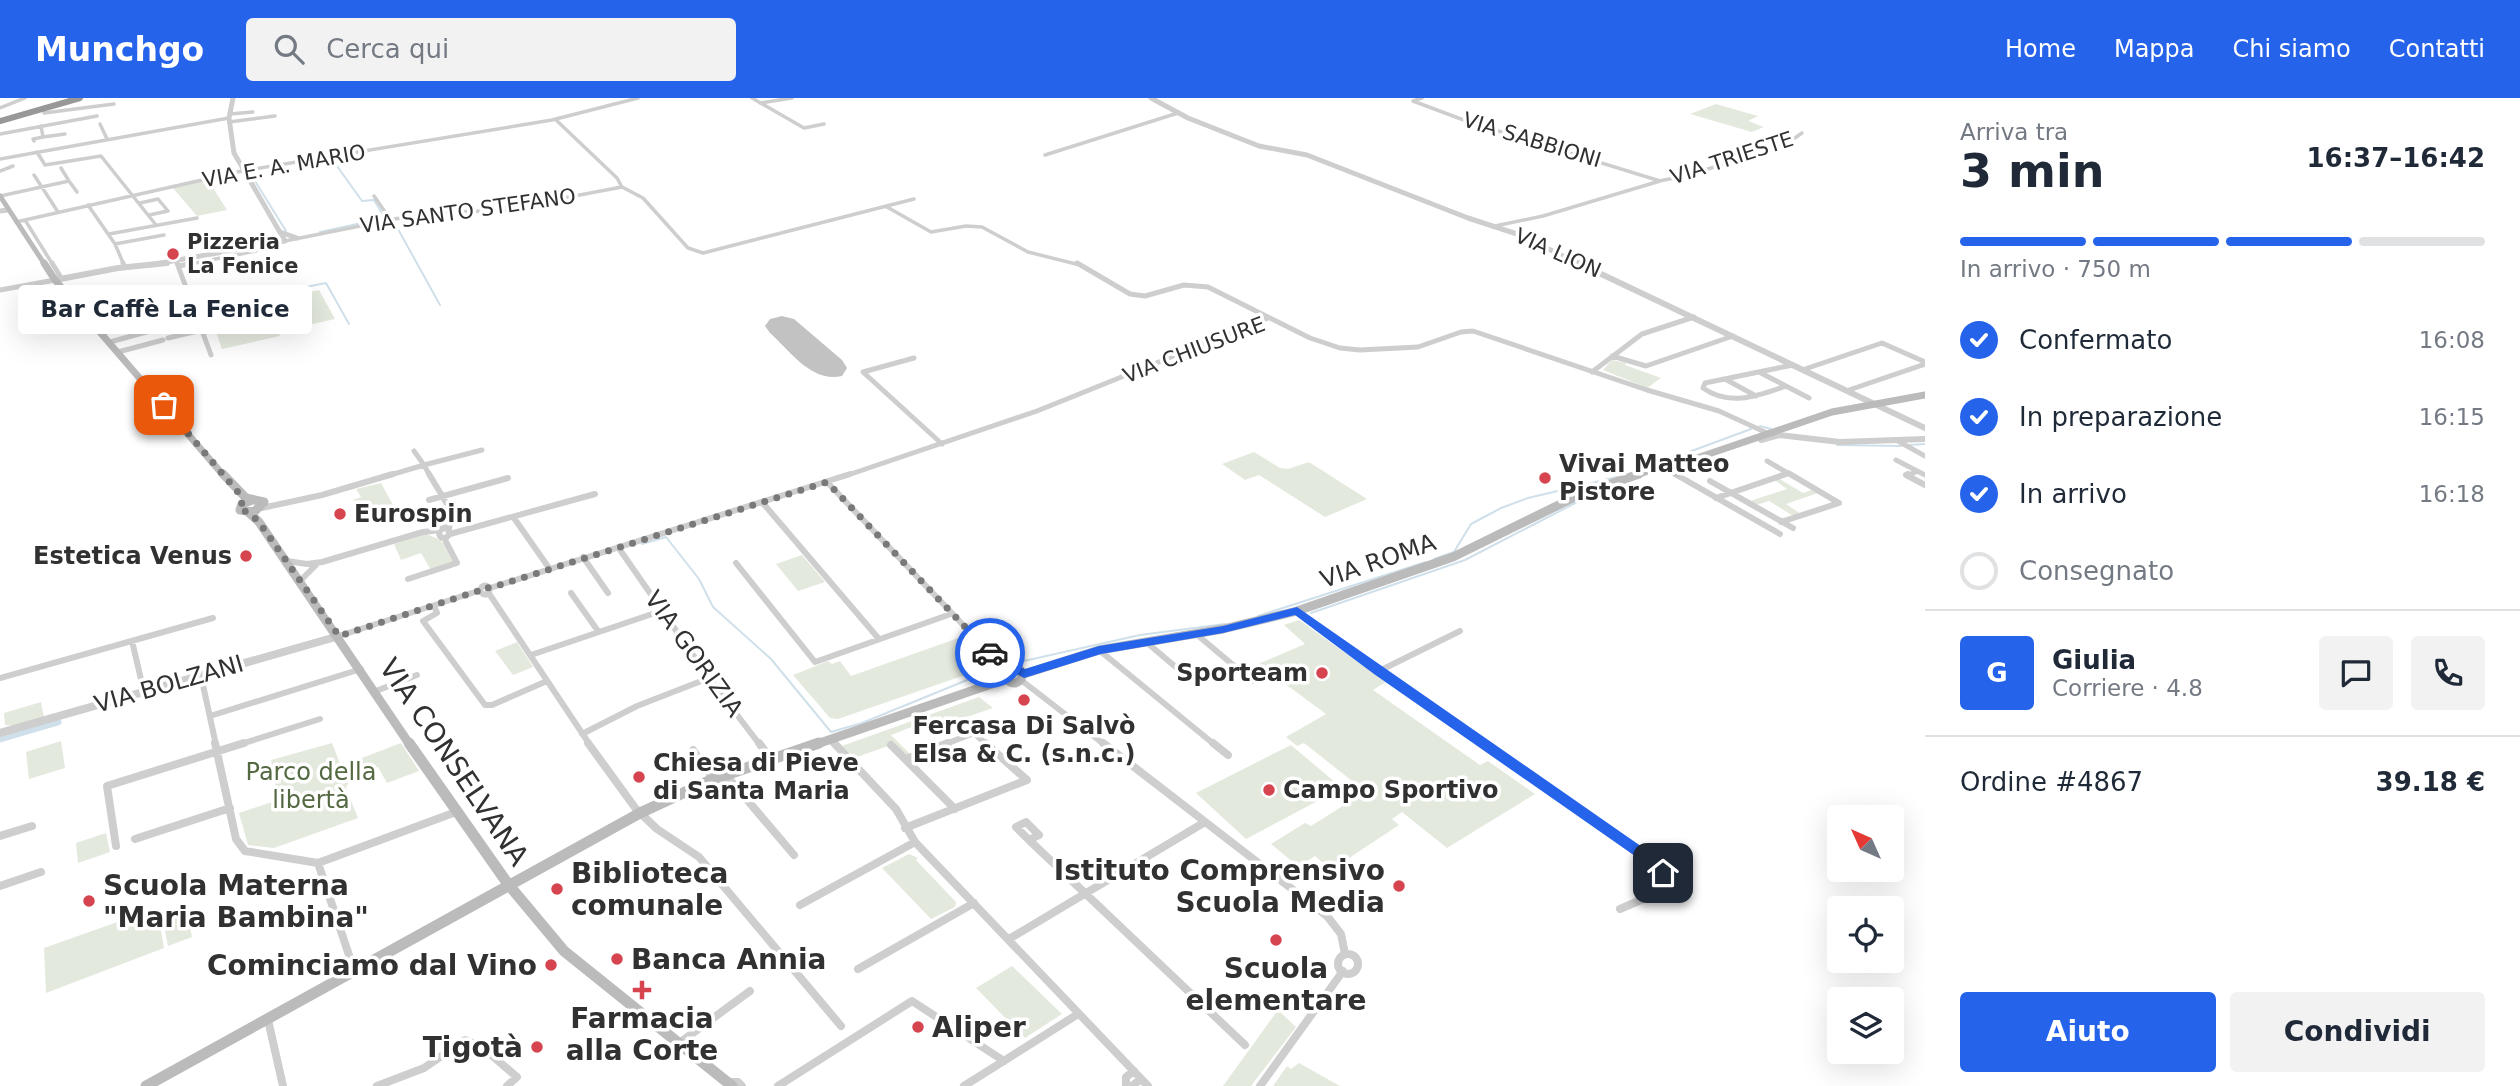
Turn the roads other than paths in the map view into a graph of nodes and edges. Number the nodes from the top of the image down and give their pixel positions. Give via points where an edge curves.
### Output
1 (24, 98) edge
2 (74, 98) edge
3 (80, 98) edge
4 (233, 98) edge
5 (638, 98) edge
6 (752, 98) edge
7 (792, 98) edge
8 (1151, 98) edge
9 (1422, 98) edge
10 (760, 103) junction
11 (114, 104) dead end
12 (0, 108) edge
13 (67, 110) junction
14 (253, 112) dead end
15 (44, 113) dead end
16 (1178, 113) junction
17 (97, 116) dead end
18 (275, 116) dead end
19 (230, 118) junction
20 (0, 120) edge
21 (555, 120) junction
22 (68, 121) junction
23 (100, 124) dead end
24 (824, 124) dead end
25 (41, 126) junction
26 (1802, 133) dead end
27 (0, 134) edge
28 (65, 134) dead end
29 (43, 137) junction
30 (107, 139) junction
31 (34, 141) dead end
32 (37, 152) junction
33 (1045, 155) dead end
34 (0, 159) edge
35 (13, 166) dead end
36 (61, 168) dead end
37 (0, 171) edge
38 (242, 171) junction
39 (34, 175) dead end
40 (69, 181) junction
41 (1660, 181) junction
42 (41, 187) junction
43 (622, 187) junction
44 (77, 192) dead end
45 (133, 195) junction
46 (0, 196) edge
47 (374, 197) dead end
48 (914, 199) dead end
49 (140, 203) junction
50 (88, 205) junction
51 (887, 207) junction
52 (3, 210) edge
53 (58, 212) junction
54 (149, 215) junction
55 (197, 218) dead end
56 (390, 219) junction
57 (25, 220) junction
58 (16, 222) junction
59 (156, 225) junction
60 (1495, 226) junction
61 (280, 232) junction
62 (109, 234) junction
63 (164, 235) dead end
64 (296, 239) junction
65 (285, 241) junction
66 (274, 243) junction
67 (116, 244) junction
68 (178, 264) junction
69 (125, 267) junction
70 (55, 280) junction
71 (0, 290) edge
72 (194, 308) junction
73 (1696, 317) junction
74 (1269, 318) junction
75 (198, 319) junction
76 (202, 330) junction
77 (102, 333) junction
78 (1735, 336) junction
79 (110, 342) junction
80 (118, 352) junction
81 (211, 355) dead end
82 (1612, 356) junction
83 (914, 358) dead end
84 (1925, 363) edge
85 (1795, 364) junction
86 (1805, 369) junction
87 (1592, 372) junction
88 (1759, 372) junction
89 (1726, 379) junction
90 (1786, 386) junction
91 (1849, 390) junction
92 (1925, 395) edge
93 (1756, 396) junction
94 (1809, 398) dead end
95 (1875, 402) junction
96 (1925, 428) edge
97 (1769, 430) junction
98 (191, 436) joint
99 (1925, 439) edge
100 (942, 444) junction
101 (1902, 444) junction
102 (482, 450) dead end
103 (414, 451) dead end
104 (1925, 456) edge
105 (1691, 460) junction
106 (1896, 460) dead end
107 (1767, 461) dead end
108 (1673, 462) junction
109 (424, 466) junction
110 (1667, 470) junction
111 (1685, 470) junction
112 (1917, 471) junction
113 (1789, 473) junction
114 (1925, 475) edge
115 (509, 478) dead end
116 (1710, 481) dead end
117 (827, 482) junction
118 (1695, 485) junction
119 (1925, 485) edge
120 (238, 492) junction
121 (1729, 492) junction
122 (595, 494) dead end
123 (443, 496) junction
124 (1716, 498) junction
125 (429, 500) dead end
126 (762, 502) junction
127 (242, 504) junction
128 (258, 504) junction
129 (248, 512) junction
130 (514, 517) junction
131 (1780, 521) junction
132 (259, 522) junction
133 (1765, 526) junction
134 (1793, 528) dead end
135 (446, 533) junction
136 (1780, 534) dead end
137 (618, 547) junction
138 (583, 558) junction
139 (286, 561) junction
140 (322, 562) junction
141 (736, 563) dead end
142 (549, 568) junction
143 (408, 579) dead end
144 (300, 581) junction
145 (489, 590) junction
146 (572, 593) dead end
147 (608, 593) dead end
148 (434, 606) junction
149 (661, 611) junction
150 (1297, 611) junction
151 (951, 614) junction
152 (213, 618) dead end
153 (598, 631) junction
154 (1460, 631) dead end
155 (1195, 633) junction
156 (339, 636) junction
157 (879, 639) junction
158 (1144, 640) junction
159 (132, 641) junction
160 (1099, 650) junction
161 (531, 655) junction
162 (361, 669) junction
163 (1178, 669) dead end
164 (1379, 671) junction
165 (417, 675) dead end
166 (1007, 675) junction
167 (201, 676) junction
168 (1023, 677) junction
169 (0, 678) edge
170 (709, 678) junction
171 (547, 681) junction
172 (1252, 681) dead end
173 (376, 691) junction
174 (144, 692) junction
175 (210, 716) junction
176 (320, 719) dead end
177 (963, 719) dead end
178 (0, 733) edge
179 (974, 733) junction
180 (582, 734) junction
181 (830, 740) junction
182 (891, 744) dead end
183 (218, 750) junction
184 (692, 750) dead end
185 (1228, 755) dead end
186 (771, 759) junction
187 (906, 759) junction
188 (726, 775) junction
189 (713, 779) junction
190 (230, 808) junction
191 (955, 808) junction
192 (456, 812) junction
193 (640, 813) junction
194 (1205, 822) junction
195 (32, 826) dead end
196 (905, 828) junction
197 (0, 836) edge
198 (135, 839) dead end
199 (1029, 840) dead end
200 (915, 842) junction
201 (116, 846) dead end
202 (794, 855) dead end
203 (318, 863) junction
204 (41, 872) dead end
205 (508, 884) junction
206 (0, 886) edge
207 (1084, 893) junction
208 (974, 903) junction
209 (800, 905) dead end
210 (1620, 909) dead end
211 (1009, 940) junction
212 (1345, 954) junction
213 (859, 969) dead end
214 (354, 970) junction
215 (1343, 971) junction
216 (750, 991) dead end
217 (1078, 1014) junction
218 (268, 1018) junction
219 (841, 1026) dead end
220 (678, 1044) junction
221 (1245, 1045) dead end
222 (1004, 1061) junction
223 (1134, 1071) junction
224 (1145, 1082) edge
225 (729, 1084) edge
226 (146, 1086) edge
227 (283, 1086) edge
228 (377, 1086) edge
229 (507, 1086) edge
230 (742, 1086) edge
231 (778, 1086) edge
232 (964, 1086) edge
233 (1126, 1086) edge
234 (1132, 1086) edge
235 (1259, 1086) edge

1 - 12 street
2 - 20 highway
3 - 20 highway
4 - 19 street
5 - 21 street
6 - 10 street
7 - 10 street
8 - 16 street, VIA LION
9 - 41 street, VIA SABBIONI via 1413,101
10 - 24 street via 804,128
11 - 13 street
13 - 15 street
13 - 22 street
14 - 19 street
16 - 33 street
16 - 60 street, VIA LION via 1266,148 1307,155
17 - 22 street
18 - 19 street
19 - 30 street
19 - 38 street via 234,153
21 - 38 street, VIA E. A. MARIO
21 - 43 street, VIA SANTO STEFANO
22 - 25 street
23 - 30 street
25 - 27 street
25 - 29 street
26 - 41 street, VIA TRIESTE via 1789,142
28 - 29 street
29 - 31 street
30 - 32 street
32 - 34 street
32 - 45 street via 44,165 102,156
35 - 37 street
36 - 40 street
38 - 45 street, VIA E. A. MARIO
38 - 61 street
39 - 42 street
40 - 42 street
40 - 44 street
41 - 60 street, VIA TRIESTE
42 - 46 street
42 - 53 street
43 - 51 street via 643,198 688,247 703,253
43 - 56 street, VIA SANTO STEFANO via 495,211
45 - 49 street
45 - 50 street, VIA E. A. MARIO
46 - 52 main road
47 - 56 street
48 - 51 street
49 - 54 street
49 - 54 street via 158,199 168,211
50 - 53 street, VIA E. A. MARIO
50 - 62 street
51 - 74 street via 931,232 982,227 1036,255 1075,262 1130,294 1144,296 1199,285
52 - 58 main road
53 - 57 street, VIA E. A. MARIO
54 - 59 street
55 - 59 street
56 - 64 street, VIA SANTO STEFANO
57 - 58 street, VIA E. A. MARIO
57 - 70 street via 60,276
58 - 70 main road
59 - 62 street
60 - 73 street, VIA LION
61 - 64 street
61 - 65 street
61 - 66 street
62 - 67 street
63 - 67 street
64 - 65 street, VIA SANTO STEFANO
65 - 66 street, VIA SANTO STEFANO
66 - 68 street, VIA SANTO STEFANO
67 - 69 street
68 - 69 street, VIA SANTO STEFANO
68 - 72 street
69 - 70 street, VIA SANTO STEFANO
70 - 71 street
70 - 77 main road
72 - 75 street
72 - 77 street
73 - 78 street, VIA LION
73 - 82 street via 1642,334
74 - 87 street, VIA CHIUSURE via 1320,342 1355,350 1418,347 1473,331
74 - 100 street, VIA CHIUSURE
75 - 76 street
75 - 79 street
76 - 80 street
76 - 81 street
77 - 79 main road
78 - 82 street via 1646,366
78 - 85 street, VIA LION
79 - 80 main road
80 - 98 main road
82 - 87 street
83 - 100 street via 863,372
84 - 86 street via 1882,343
84 - 91 street
85 - 86 street, VIA LION
85 - 88 street
86 - 91 street, VIA LION
87 - 97 street, VIA CHIUSURE
88 - 89 street
88 - 90 street
89 - 93 street
89 - 93 street via 1705,383 1703,388 1732,400
90 - 93 street
90 - 94 street
91 - 95 street, VIA LION
92 - 95 main road
95 - 96 street, VIA LION
95 - 97 main road
97 - 105 main road
98 - 120 main road
99 - 101 street
100 - 117 street, VIA CHIUSURE
101 - 104 street
101 - 111 street via 1773,436
102 - 109 street
103 - 109 street
105 - 108 main road
105 - 111 main road
106 - 112 street
107 - 113 street
108 - 110 main road via 1667,462
108 - 111 main road
109 - 123 street
109 - 128 street via 323,495
110 - 111 main road
110 - 118 street
110 - 150 main road, VIA ROMA via 1579,495 1453,557
111 - 118 street
112 - 114 street
112 - 119 street via 1906,475
113 - 121 street
113 - 131 street via 1839,503
115 - 123 street
116 - 121 street
117 - 126 street, VIA CHIUSURE
117 - 151 street
118 - 124 street
120 - 127 main road
120 - 128 main road
121 - 124 street
121 - 131 street
122 - 130 street
123 - 125 street
123 - 135 street via 453,514
124 - 133 street
126 - 137 street, VIA CHIUSURE
126 - 157 street
127 - 128 main road
127 - 129 main road, VIA CONSELVANA via 240,510
128 - 129 main road
128 - 132 main road, VIA CONSELVANA
129 - 132 main road, VIA CONSELVANA
130 - 135 street
130 - 142 street
131 - 133 street
131 - 134 street
132 - 139 main road, VIA CONSELVANA
133 - 136 street
135 - 140 street via 423,532
135 - 143 street via 457,563
137 - 138 street, VIA CHIUSURE
137 - 149 street, VIA GORIZIA
138 - 142 street, VIA CHIUSURE
138 - 147 street
139 - 140 street
139 - 144 main road, VIA CONSELVANA
140 - 144 street
141 - 157 street via 815,663
142 - 145 street, VIA CHIUSURE
144 - 156 main road, VIA CONSELVANA
145 - 148 street, VIA CHIUSURE via 482,587
145 - 161 street
146 - 153 street
148 - 156 street, VIA CHIUSURE
148 - 171 street via 437,612 423,621 485,705
149 - 153 street
149 - 170 street, VIA GORIZIA
150 - 155 main road, VIA ROMA
150 - 164 street
151 - 157 street
151 - 166 street
152 - 159 street
153 - 161 street
154 - 164 street
155 - 158 main road, VIA ROMA
155 - 172 street
156 - 162 main road, VIA CONSELVANA
156 - 167 street, VIA BOLZANI
158 - 160 main road, VIA ROMA
158 - 163 street
159 - 169 street
159 - 174 street
160 - 168 main road, VIA ROMA
160 - 185 street
161 - 171 street
162 - 173 main road, VIA CONSELVANA
162 - 175 street
164 - 210 street via 1658,867 1666,883 1664,890
165 - 173 street
166 - 168 main road
166 - 181 main road
167 - 174 street, VIA BOLZANI
167 - 175 street
168 - 194 street
170 - 180 street
170 - 186 street, VIA GORIZIA
171 - 180 street
173 - 192 main road, VIA CONSELVANA
174 - 178 street, VIA BOLZANI
175 - 183 street
176 - 183 street
177 - 179 street
179 - 187 street
179 - 191 street via 1027,780
180 - 193 street
181 - 186 main road
181 - 196 street via 896,809
182 - 187 street
183 - 190 street
183 - 201 street via 107,786
184 - 189 street
186 - 188 main road
187 - 191 street
188 - 189 main road
188 - 202 street
189 - 193 main road
190 - 198 street
190 - 203 street via 240,847
191 - 196 street
192 - 203 street
192 - 205 main road, VIA CONSELVANA
193 - 205 main road
193 - 219 street via 699,857
194 - 207 street
194 - 212 street via 1327,916 1341,934
195 - 197 street
196 - 200 street
199 - 207 street
200 - 208 street
200 - 209 street
203 - 214 street
204 - 206 street
205 - 214 main road
205 - 220 main road, VIA CONSELVANA via 564,951
207 - 211 street
207 - 221 street
208 - 211 street
208 - 213 street
211 - 217 street
212 - 215 street via 1337,961
212 - 215 street via 1355,957 1360,967 1353,973
214 - 218 main road
215 - 235 street
216 - 220 street
217 - 222 street
217 - 223 street
218 - 226 main road
218 - 227 street
220 - 225 main road, VIA CONSELVANA
222 - 231 street via 912,1001
222 - 232 street
223 - 224 street
223 - 233 street via 1126,1077
224 - 234 street
225 - 230 street
228 - 229 street via 424,1068 465,1040 482,1047 517,1077

